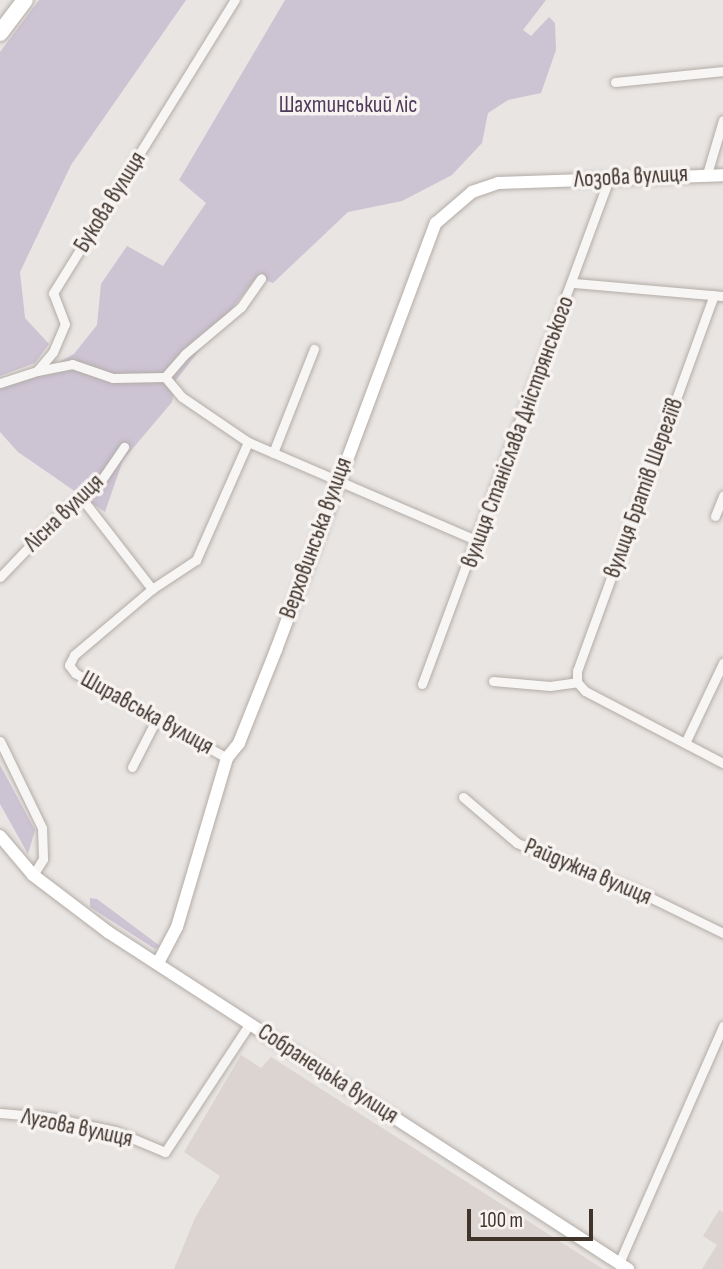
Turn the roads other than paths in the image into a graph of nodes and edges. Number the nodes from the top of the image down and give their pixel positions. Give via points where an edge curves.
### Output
1 (25, 0) edge
2 (235, 0) edge
3 (0, 33) edge
4 (723, 71) edge
5 (615, 82) dead end
6 (723, 120) edge
7 (707, 174) junction
8 (723, 175) edge
9 (608, 179) junction
10 (540, 181) joint
11 (261, 278) dead end
12 (573, 282) junction
13 (718, 295) edge
14 (314, 349) dead end
15 (53, 352) junction
16 (63, 364) junction
17 (37, 371) junction
18 (165, 377) junction
19 (0, 383) edge
20 (248, 442) junction
21 (124, 447) dead end
22 (273, 453) junction
23 (338, 479) junction
24 (723, 496) edge
25 (83, 500) junction
26 (715, 516) dead end
27 (478, 541) junction
28 (0, 577) edge
29 (152, 589) junction
30 (723, 663) edge
31 (493, 681) dead end
32 (577, 682) junction
33 (422, 684) dead end
34 (156, 720) junction
35 (0, 741) edge
36 (685, 743) junction
37 (227, 758) junction
38 (723, 763) edge
39 (132, 767) dead end
40 (463, 797) dead end
41 (0, 836) edge
42 (33, 875) junction
43 (723, 933) edge
44 (158, 963) junction
45 (250, 1023) junction
46 (723, 1026) edge
47 (0, 1113) edge
48 (623, 1266) edge

1 - 3 highway
2 - 15 street, Букова вулиця via 53,293 65,324
4 - 5 street
6 - 7 street
7 - 8 street, Лозова вулиця
7 - 9 street, Лозова вулиця
9 - 10 street, Лозова вулиця
9 - 12 street, вулиця Станіслава Дністрянського
10 - 23 street, Верховинська вулиця via 485,186 436,223
11 - 18 street via 241,307
12 - 13 street
12 - 27 street, вулиця Станіслава Дністрянського
13 - 32 street, вулиця Братів Шерегіїв via 577,671
14 - 22 street
15 - 16 street
15 - 17 street, Букова вулиця
16 - 17 street
16 - 18 street via 113,378
17 - 19 street
18 - 20 street via 182,397
20 - 22 street
20 - 29 street via 196,560
21 - 25 street, Лісна вулиця
22 - 23 street
23 - 27 street
23 - 37 street, Верховинська вулиця via 242,735
24 - 26 street
25 - 28 street, Лісна вулиця via 65,509
25 - 29 street
27 - 33 street, вулиця Станіслава Дністрянського
29 - 34 street, Ширавська вулиця via 74,655 69,665 75,673
30 - 36 street
31 - 32 street via 550,686
32 - 36 street via 585,691
34 - 37 street, Ширавська вулиця
34 - 39 street
35 - 42 street via 42,828 43,859
36 - 38 street
37 - 44 street, Верховинська вулиця via 177,927
40 - 43 street, Райдужна вулиця via 517,843 635,890
41 - 42 street, Собранецька вулиця
42 - 44 street, Собранецька вулиця
44 - 45 street, Собранецька вулиця
45 - 47 street, Лугова вулиця via 165,1152 116,1131
45 - 48 street, Собранецька вулиця
46 - 48 street

